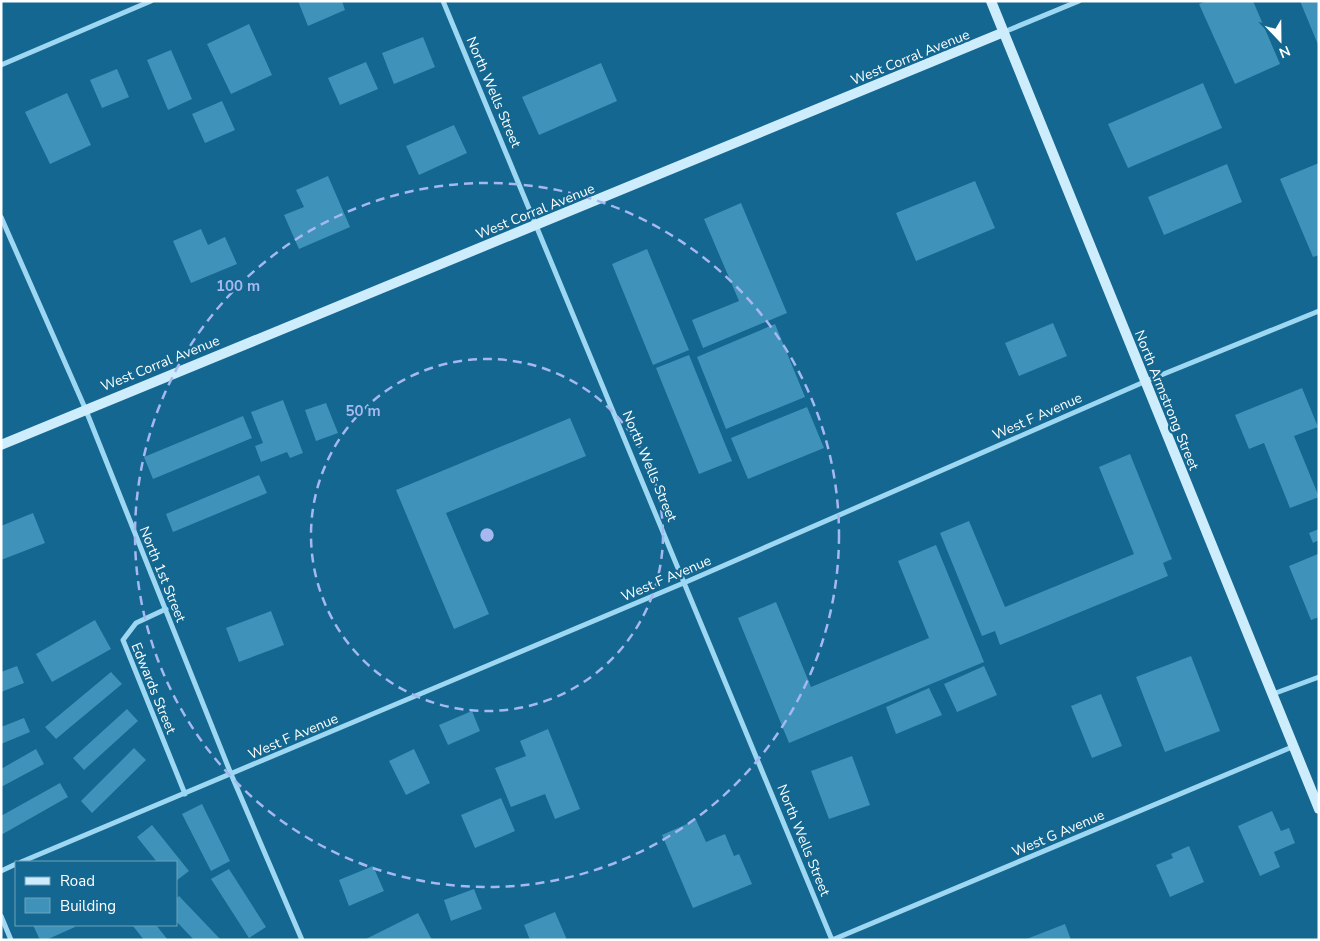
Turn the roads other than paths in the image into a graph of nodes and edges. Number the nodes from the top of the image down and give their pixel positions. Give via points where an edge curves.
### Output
1 (151, 1) edge
2 (443, 1) edge
3 (991, 1) edge
4 (1079, 1) edge
5 (1004, 32) junction
6 (1, 65) edge
7 (1, 217) edge
8 (538, 225) junction
9 (1319, 312) edge
10 (1144, 382) junction
11 (85, 408) junction
12 (1, 445) edge
13 (686, 582) junction
14 (166, 609) junction
15 (1319, 677) edge
16 (1273, 694) junction
17 (1292, 747) junction
18 (232, 774) junction
19 (185, 794) junction
20 (1319, 809) edge
21 (23, 861) edge
22 (15, 864) edge
23 (1, 871) edge
24 (1, 916) edge
25 (11, 940) edge
26 (302, 940) edge
27 (832, 940) edge

1 - 6 street
2 - 8 street, North Wells Street
3 - 5 main road, North Armstrong Street
4 - 5 street, West Corral Avenue
5 - 8 main road, West Corral Avenue
5 - 10 main road, North Armstrong Street
7 - 11 street, North 1st Street
8 - 11 main road, West Corral Avenue
8 - 13 street, North Wells Street
9 - 10 street, West F Avenue
10 - 13 street, West F Avenue
10 - 16 main road, North Armstrong Street
11 - 12 main road, West Corral Avenue
11 - 14 street, North 1st Street
13 - 18 street, West F Avenue
13 - 27 street, North Wells Street
14 - 18 street, North 1st Street
14 - 19 street, Edwards Street via 136,623 123,640
15 - 16 street
16 - 17 main road, North Armstrong Street
17 - 20 main road, North Armstrong Street
17 - 27 street, West G Avenue
18 - 19 street, West F Avenue
18 - 26 street, North 1st Street
19 - 21 street, West F Avenue
22 - 23 street
24 - 25 street

